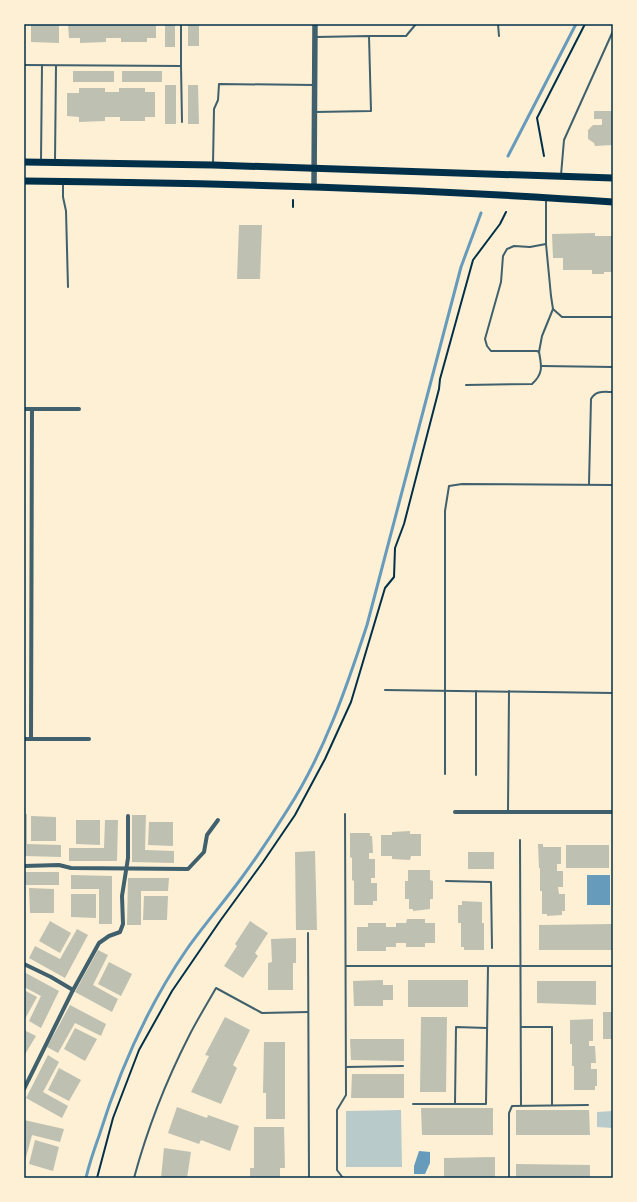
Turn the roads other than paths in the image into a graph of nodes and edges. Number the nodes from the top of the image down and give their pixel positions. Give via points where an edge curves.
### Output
1 (182, 24) edge
2 (314, 24) edge
3 (416, 24) edge
4 (498, 24) edge
5 (613, 30) edge
6 (369, 36) junction
7 (499, 36) dead end
8 (314, 37) junction
9 (24, 65) edge
10 (42, 65) junction
11 (56, 65) junction
12 (181, 66) junction
13 (314, 84) junction
14 (314, 112) junction
15 (182, 122) dead end
16 (24, 162) edge
17 (41, 162) junction
18 (55, 162) junction
19 (213, 165) junction
20 (314, 168) junction
21 (561, 176) junction
22 (613, 178) edge
23 (24, 181) edge
24 (63, 181) junction
25 (314, 187) junction
26 (546, 197) junction
27 (613, 202) edge
28 (546, 244) junction
29 (68, 287) dead end
30 (553, 309) junction
31 (613, 317) edge
32 (539, 352) junction
33 (542, 366) junction
34 (613, 367) edge
35 (466, 385) dead end
36 (613, 392) edge
37 (24, 409) edge
38 (32, 409) junction
39 (79, 409) dead end
40 (589, 484) junction
41 (613, 484) edge
42 (385, 690) dead end
43 (445, 690) junction
44 (476, 691) junction
45 (509, 691) junction
46 (613, 693) edge
47 (31, 738) junction
48 (24, 739) edge
49 (89, 739) dead end
50 (445, 774) dead end
51 (476, 775) dead end
52 (455, 812) dead end
53 (508, 812) junction
54 (613, 812) edge
55 (345, 814) dead end
56 (128, 816) dead end
57 (218, 820) dead end
58 (520, 840) dead end
59 (24, 866) edge
60 (125, 869) junction
61 (446, 881) dead end
62 (308, 933) dead end
63 (492, 948) dead end
64 (24, 964) edge
65 (346, 966) junction
66 (488, 966) junction
67 (520, 966) junction
68 (613, 966) edge
69 (73, 990) junction
70 (308, 1012) junction
71 (487, 1028) junction
72 (521, 1028) junction
73 (403, 1066) dead end
74 (346, 1067) junction
75 (24, 1089) edge
76 (413, 1104) dead end
77 (455, 1104) junction
78 (521, 1105) junction
79 (552, 1105) junction
80 (588, 1105) dead end
81 (134, 1178) edge
82 (309, 1178) edge
83 (343, 1178) edge
84 (509, 1178) edge

1 - 12 lane
2 - 8 street
3 - 6 lane via 406,36
4 - 7 lane
5 - 21 lane via 564,140
6 - 8 lane
6 - 14 lane via 371,111
8 - 13 street
9 - 10 lane
10 - 11 lane
10 - 17 lane
11 - 12 lane
11 - 18 lane
12 - 15 lane
13 - 14 street
13 - 19 lane via 219,84 218,100 214,109
14 - 20 street
16 - 17 main road
17 - 18 main road
18 - 19 main road
19 - 20 main road
20 - 21 main road
20 - 25 street
21 - 22 main road
23 - 24 main road
24 - 25 main road
24 - 29 lane
25 - 26 main road
26 - 27 main road
26 - 28 lane
28 - 30 lane
28 - 32 lane via 514,246 507,249 503,256 501,282 485,339 491,350
30 - 31 lane via 562,317
30 - 32 lane via 542,336
32 - 33 lane
33 - 34 lane
33 - 35 lane via 539,378 532,384
36 - 40 lane via 598,392 591,399
37 - 38 street
38 - 39 street
38 - 47 street
40 - 41 lane
40 - 43 lane via 448,486 445,511
42 - 43 lane
43 - 44 lane
43 - 50 lane
44 - 45 lane
44 - 51 lane
45 - 46 lane
45 - 53 lane
47 - 48 street
47 - 49 street
52 - 53 street
53 - 54 street
55 - 65 lane
56 - 60 street via 128,858
57 - 60 street via 207,835 204,852 188,870
58 - 67 lane
59 - 60 street via 59,865 70,868
60 - 69 street via 122,896 123,924 120,932 99,943
61 - 63 lane via 491,882
62 - 70 lane
64 - 69 street
65 - 66 lane
65 - 74 lane
66 - 67 lane
66 - 71 lane
67 - 68 lane
67 - 72 lane
69 - 75 street
70 - 81 lane via 262,1013 216,988 189,1036 168,1083 139,1157
70 - 82 lane
71 - 77 lane via 486,1104
71 - 77 lane via 456,1027
72 - 78 lane
72 - 79 lane via 552,1027
73 - 74 lane
74 - 83 lane via 346,1095 337,1110 338,1170
76 - 77 lane
78 - 79 lane
78 - 84 lane via 512,1106 509,1113
79 - 80 lane

